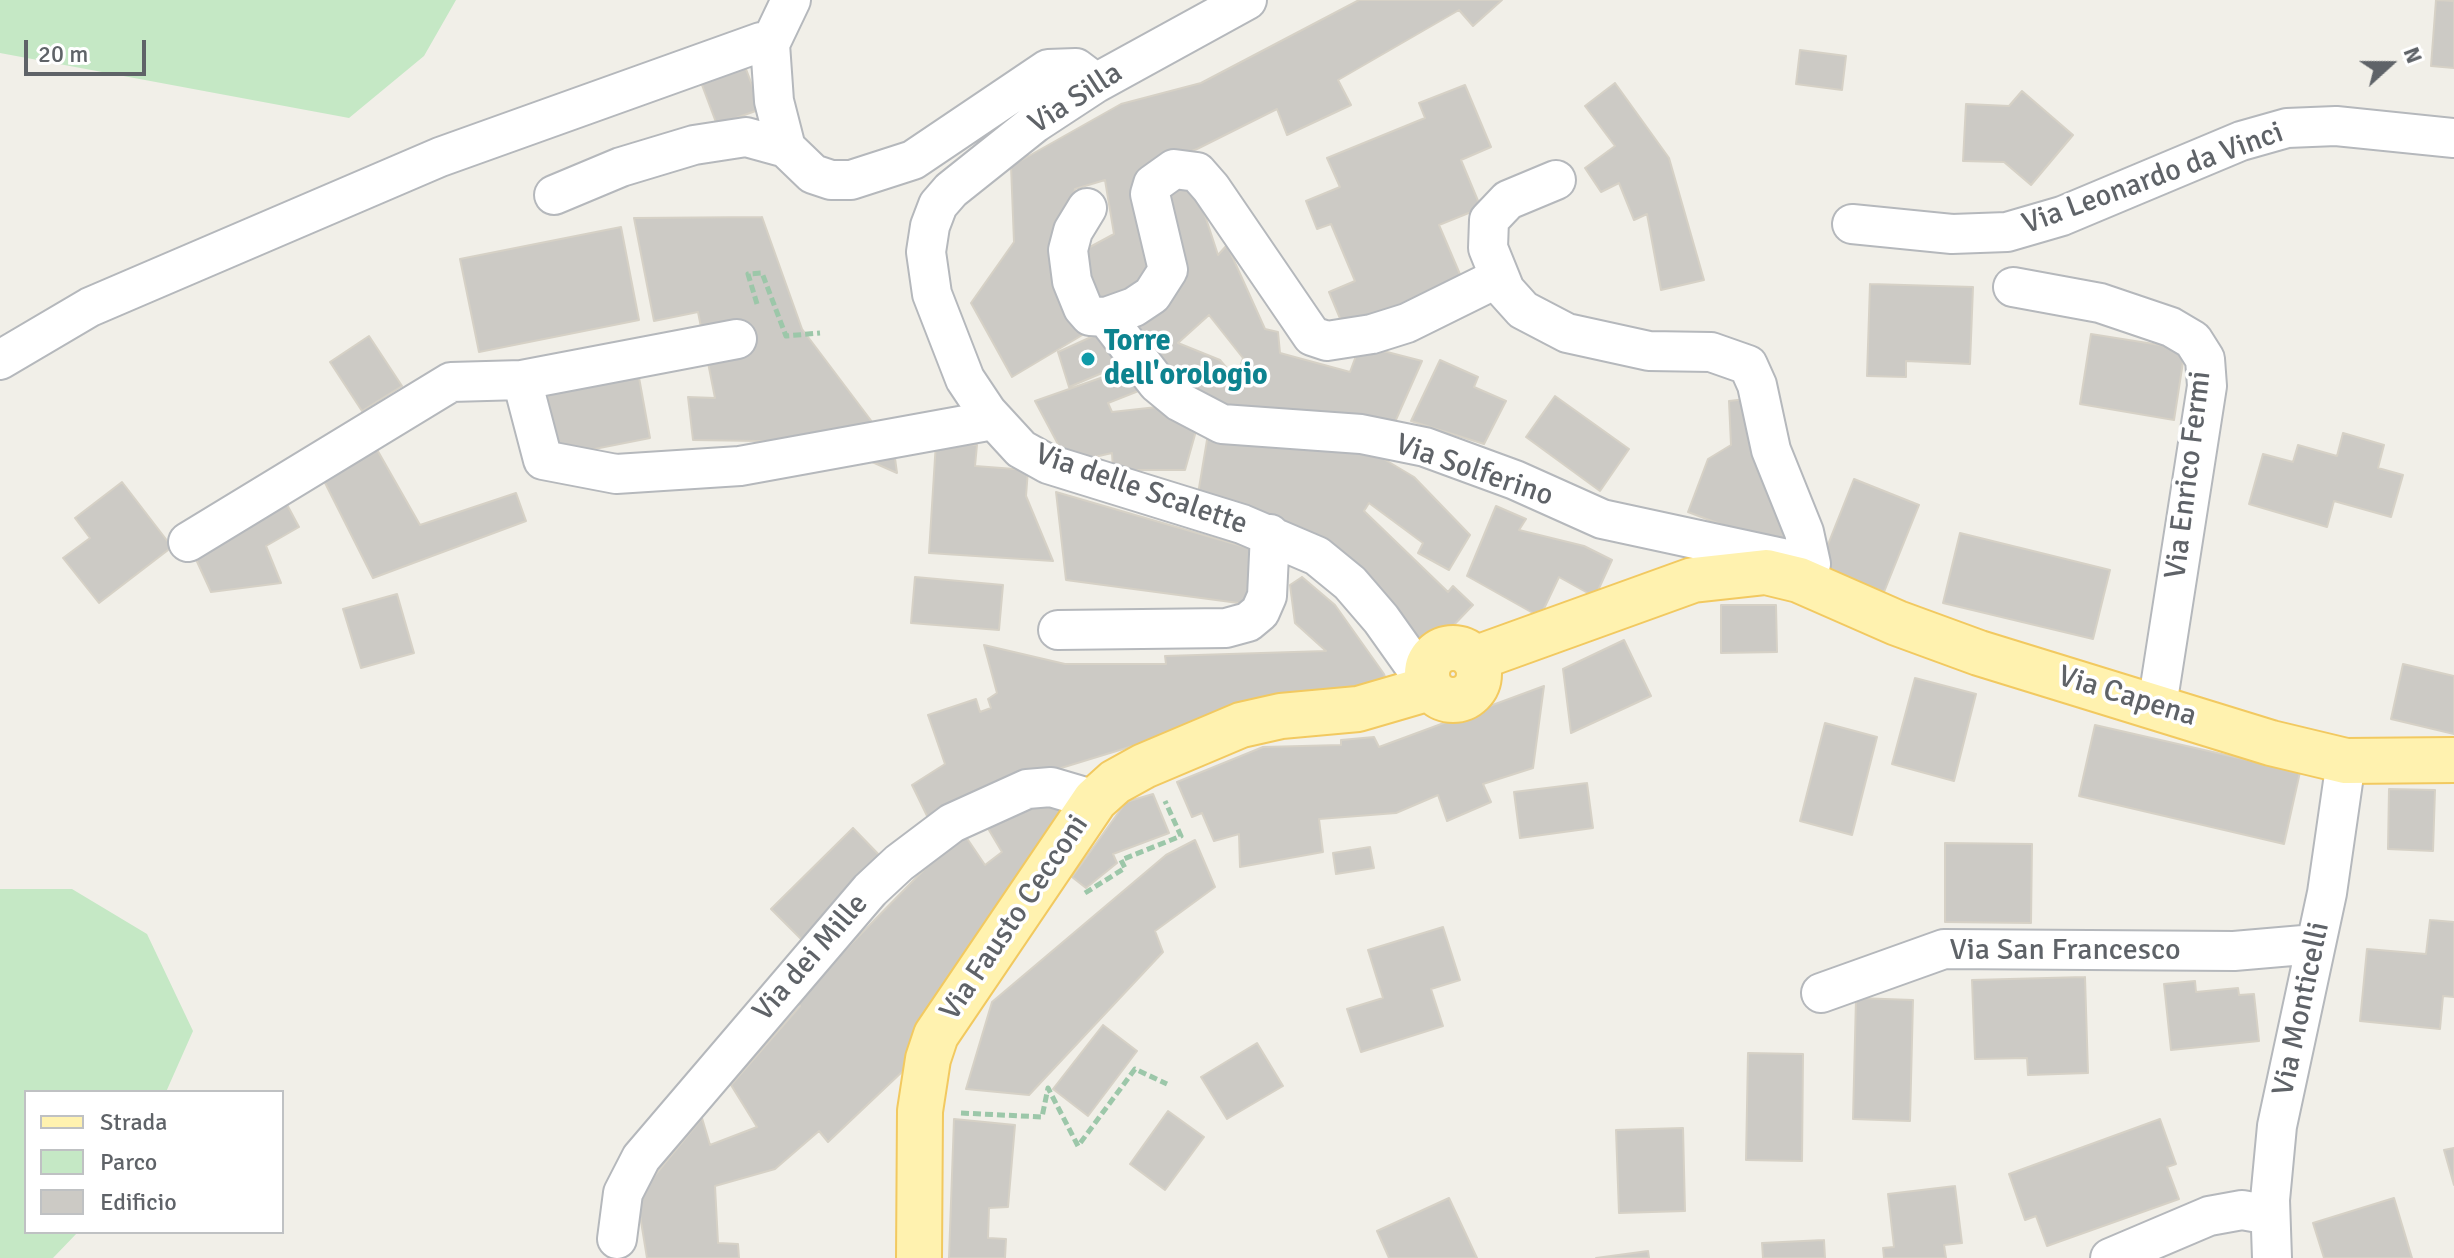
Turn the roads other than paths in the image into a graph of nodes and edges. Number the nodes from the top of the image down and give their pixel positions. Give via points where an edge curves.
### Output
1 (791, 0) edge
2 (1247, 0) edge
3 (770, 44) junction
4 (1096, 83) junction
5 (2454, 138) edge
6 (786, 148) junction
7 (1556, 180) dead end
8 (554, 195) dead end
9 (1087, 208) dead end
10 (1852, 224) dead end
11 (930, 226) joint
12 (1498, 278) junction
13 (2013, 287) dead end
14 (1106, 317) junction
15 (737, 339) dead end
16 (0, 360) edge
17 (522, 380) junction
18 (993, 420) junction
19 (1270, 534) junction
20 (188, 542) dead end
21 (1811, 574) junction
22 (1058, 630) dead end
23 (1419, 692) junction
24 (2157, 706) junction
25 (2454, 760) edge
26 (2346, 761) junction
27 (1095, 800) junction
28 (2315, 944) junction
29 (1821, 993) dead end
30 (2270, 1215) junction
31 (617, 1239) dead end
32 (919, 1258) edge
33 (2110, 1258) edge
34 (2272, 1258) edge

1 - 3 street
2 - 4 street, Via Silla
3 - 6 street via 774,101
3 - 16 street via 761,42 440,157 90,307
4 - 6 street via 1076,68 1048,69 913,160 851,180 813,174
4 - 11 street, Via Silla via 1035,123 951,190
5 - 10 street, Via Leonardo da Vinci via 2336,126 2287,128 2017,229 1952,234
6 - 8 street via 746,137 712,141 621,167
7 - 12 street via 1519,194 1493,213 1486,237
9 - 14 street, Via Solferino via 1068,250 1072,281 1090,316
11 - 18 street, Via delle Scalette via 927,266 937,308 965,379
12 - 14 street via 1407,323 1372,334 1327,341 1312,336 1211,188 1197,172 1174,169 1153,184 1150,194 1168,270 1152,295
12 - 21 street via 1523,310 1567,333 1649,351 1711,352 1748,365 1771,450 1804,532
13 - 24 street, Via Enrico Fermi via 2100,303 2171,327 2193,340 2205,359 2207,386
14 - 21 street, Via Solferino via 1157,383 1212,419 1241,428 1361,434 1425,447 1620,524
15 - 17 street
17 - 18 street via 543,460 616,474 740,466
17 - 20 street via 451,382
18 - 19 street, Via delle Scalette via 1021,449 1048,464
19 - 22 street via 1267,596 1248,622 1226,628
19 - 23 street, Via delle Scalette via 1317,556 1350,583
21 - 23 main road, Via Capena via 1756,572 1693,580 1474,659 1478,683 1468,696 1451,701
21 - 24 main road, Via Capena via 1937,638
23 - 27 main road, Via Fausto Cecconi via 1358,709 1241,725 1148,763
24 - 26 main road, Via Capena
25 - 26 main road, Via Capena
26 - 28 street, Via Monticelli
27 - 31 street, Via dei Mille via 1051,787 1027,789 952,823 891,870 641,1158 623,1193
27 - 32 main road, Via Fausto Cecconi via 936,1035 920,1111
28 - 29 street, Via San Francesco via 2234,951 1944,949
28 - 30 street, Via Monticelli via 2277,1126
30 - 33 street via 2242,1210 2209,1216
30 - 34 street, Via Monticelli

